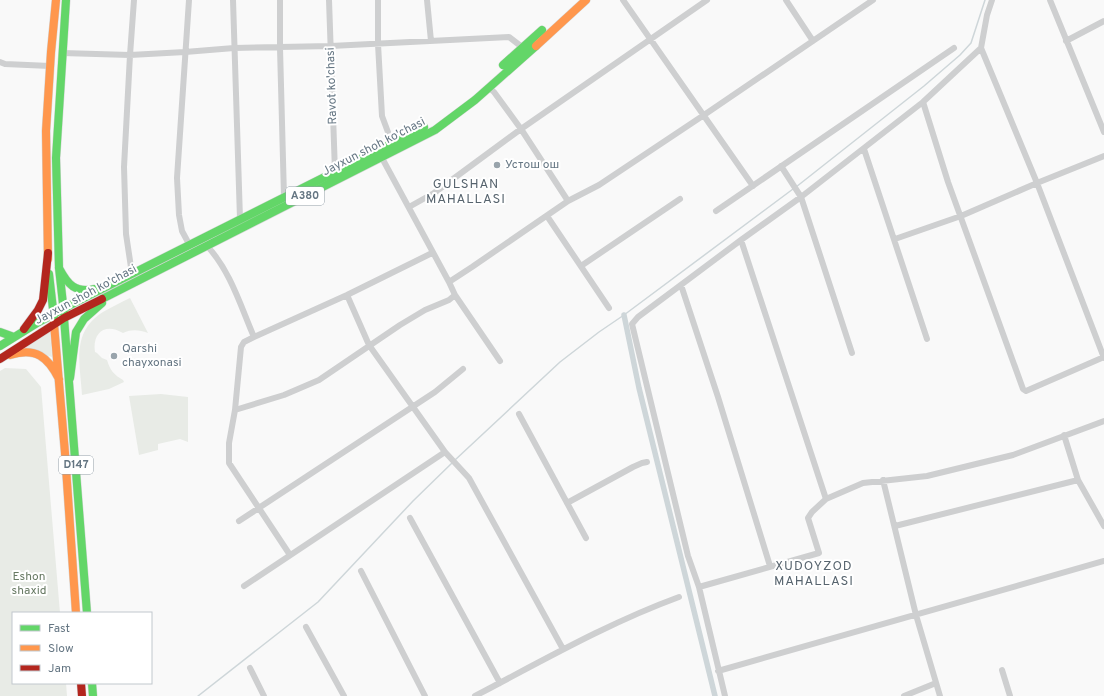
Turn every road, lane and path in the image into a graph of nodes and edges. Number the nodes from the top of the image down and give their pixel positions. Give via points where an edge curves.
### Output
1 (56, 0) edge
2 (66, 0) edge
3 (134, 0) edge
4 (189, 0) edge
5 (232, 0) edge
6 (280, 0) edge
7 (329, 0) edge
8 (378, 0) edge
9 (428, 0) edge
10 (576, 0) edge
11 (586, 0) edge
12 (623, 0) edge
13 (707, 0) edge
14 (786, 0) edge
15 (873, 0) edge
16 (992, 0) edge
17 (1050, 0) edge
18 (1104, 21) edge
19 (651, 39) junction
20 (431, 41) junction
21 (1066, 41) junction
22 (813, 42) junction
23 (378, 44) junction
24 (331, 46) junction
25 (234, 48) junction
26 (280, 48) junction
27 (522, 48) junction
28 (954, 48) dead end
29 (981, 48) junction
30 (185, 52) junction
31 (62, 53) junction
32 (130, 54) junction
33 (0, 62) edge
34 (50, 66) junction
35 (489, 88) junction
36 (923, 102) junction
37 (704, 115) junction
38 (521, 129) junction
39 (1104, 132) edge
40 (392, 143) junction
41 (864, 149) junction
42 (1104, 156) edge
43 (382, 158) junction
44 (781, 166) junction
45 (335, 172) junction
46 (1037, 183) junction
47 (753, 186) junction
48 (800, 195) junction
49 (284, 197) junction
50 (680, 199) dead end
51 (568, 201) junction
52 (409, 207) junction
53 (716, 211) dead end
54 (547, 216) junction
55 (961, 216) junction
56 (240, 219) junction
57 (895, 239) junction
58 (741, 240) junction
59 (189, 244) junction
60 (207, 246) junction
61 (48, 253) junction
62 (432, 253) junction
63 (581, 266) junction
64 (59, 268) junction
65 (132, 274) junction
66 (448, 282) junction
67 (109, 285) junction
68 (681, 285) junction
69 (113, 293) junction
70 (347, 295) junction
71 (454, 295) junction
72 (64, 308) junction
73 (609, 308) dead end
74 (53, 315) junction
75 (64, 318) junction
76 (54, 324) junction
77 (23, 331) junction
78 (0, 332) edge
79 (14, 336) junction
80 (254, 337) junction
81 (927, 339) dead end
82 (369, 345) junction
83 (0, 346) edge
84 (852, 353) dead end
85 (1104, 357) edge
86 (0, 359) edge
87 (500, 361) dead end
88 (463, 369) dead end
89 (70, 378) junction
90 (59, 379) junction
91 (412, 408) junction
92 (235, 410) junction
93 (518, 414) dead end
94 (1104, 421) edge
95 (1064, 435) junction
96 (444, 452) junction
97 (647, 462) dead end
98 (883, 480) junction
99 (1078, 480) junction
100 (826, 499) junction
101 (567, 503) junction
102 (259, 508) junction
103 (1102, 515) edge
104 (410, 518) dead end
105 (239, 521) dead end
106 (895, 526) junction
107 (1104, 526) edge
108 (586, 538) dead end
109 (290, 555) junction
110 (1104, 561) edge
111 (770, 566) junction
112 (361, 571) dead end
113 (244, 586) dead end
114 (699, 587) junction
115 (679, 597) dead end
116 (76, 612) edge
117 (87, 612) edge
118 (916, 615) junction
119 (306, 627) dead end
120 (563, 649) junction
121 (250, 668) dead end
122 (1002, 670) dead end
123 (718, 671) junction
124 (500, 683) junction
125 (936, 683) junction
126 (81, 684) edge
127 (92, 684) edge
128 (82, 696) edge
129 (93, 696) edge
130 (264, 696) edge
131 (344, 696) edge
132 (425, 696) edge
133 (475, 696) edge
134 (725, 696) edge
135 (904, 696) edge
136 (940, 696) edge
137 (1010, 696) edge

1 - 34 main road
2 - 31 main road
3 - 32 street
4 - 30 street
5 - 25 street
6 - 26 street
7 - 24 street, Ravot ko'chasi
8 - 23 street
9 - 20 street
10 - 27 main road, Jayxun shoh ko'chasi / A380
11 - 35 main road, Jayxun shoh ko'chasi / A380
12 - 19 street
13 - 19 street
14 - 22 street
15 - 22 street
16 - 29 street
17 - 21 street
18 - 21 street
19 - 37 street
19 - 38 street
20 - 23 street
20 - 27 street via 509,37
21 - 39 street
22 - 37 street
23 - 24 street
23 - 40 street via 382,116
24 - 26 street
24 - 45 street, Ravot ko'chasi
25 - 26 street
25 - 30 street
25 - 56 street
26 - 49 street
27 - 40 main road, Jayxun shoh ko'chasi / A380 via 454,108 431,124
28 - 44 street
29 - 36 street
29 - 46 street
30 - 32 street
30 - 59 street via 177,178 179,215 182,231
31 - 32 street
31 - 64 main road via 56,158
32 - 65 street via 124,167 126,234
33 - 34 street
34 - 61 main road via 46,132
35 - 38 street
35 - 43 main road, Jayxun shoh ko'chasi / A380 via 435,130
36 - 41 street
36 - 55 street
37 - 47 street
37 - 51 street via 599,185
38 - 51 street
38 - 52 street via 434,193
40 - 45 main road, Jayxun shoh ko'chasi / A380
41 - 48 street
41 - 57 street
42 - 46 street
43 - 52 street
43 - 60 main road, Jayxun shoh ko'chasi / A380
44 - 47 street
44 - 48 street
45 - 49 main road, Jayxun shoh ko'chasi / A380
46 - 55 street
46 - 85 street
47 - 53 street
48 - 58 street
48 - 84 street
49 - 56 main road, Jayxun shoh ko'chasi / A380
50 - 63 street
51 - 54 street
52 - 62 street
54 - 63 street
54 - 66 street
55 - 57 street
55 - 85 street via 1023,389 1026,391
56 - 59 main road, Jayxun shoh ko'chasi / A380
57 - 81 street
58 - 68 street
58 - 100 street
59 - 65 main road, Jayxun shoh ko'chasi / A380
60 - 69 main road, Jayxun shoh ko'chasi / A380
60 - 80 street via 224,269
61 - 74 main road
61 - 77 main road via 43,300
62 - 66 street
62 - 70 street
63 - 73 street
64 - 67 main road via 66,282 81,291
64 - 72 main road
65 - 67 main road, Jayxun shoh ko'chasi / A380
66 - 71 street
67 - 72 main road, Jayxun shoh ko'chasi / A380
68 - 111 street
68 - 114 street via 632,324 688,556
69 - 75 main road, Jayxun shoh ko'chasi / A380
69 - 89 main road via 84,319 76,332
70 - 80 street
70 - 82 street
71 - 82 street
71 - 87 street
72 - 74 main road, Jayxun shoh ko'chasi / A380
72 - 75 main road
74 - 76 main road
74 - 77 main road, Jayxun shoh ko'chasi / A380
75 - 76 main road, Jayxun shoh ko'chasi / A380
75 - 89 main road, D147
76 - 86 main road, Jayxun shoh ko'chasi / A380
76 - 90 main road, D147
77 - 79 main road, Jayxun shoh ko'chasi / A380
78 - 79 main road
79 - 83 main road, Jayxun shoh ko'chasi / A380
80 - 92 street via 244,342 241,347
82 - 91 street
82 - 92 street via 319,380 284,395
86 - 90 main road via 17,352 33,353 44,357 53,366
88 - 91 street
89 - 117 main road, D147
90 - 116 main road, D147
91 - 96 street
91 - 102 street
92 - 102 street via 229,443 229,463
93 - 101 street
94 - 95 street
95 - 98 street via 1006,457 927,476
95 - 99 street
96 - 109 street
96 - 120 street via 469,478
97 - 101 street
98 - 100 street via 863,483
98 - 106 street
99 - 103 street
99 - 106 street
100 - 111 street via 808,518 819,553
101 - 108 street
102 - 105 street
102 - 109 street
103 - 107 street
104 - 124 street
106 - 118 street
109 - 113 street
110 - 118 street
111 - 114 street
112 - 132 street
114 - 123 street
115 - 120 street via 651,607
118 - 123 street
118 - 125 street
119 - 131 street
120 - 124 street
121 - 130 street
122 - 137 street
123 - 134 street
124 - 133 street
125 - 135 street
125 - 136 street
126 - 128 main road
127 - 129 main road

